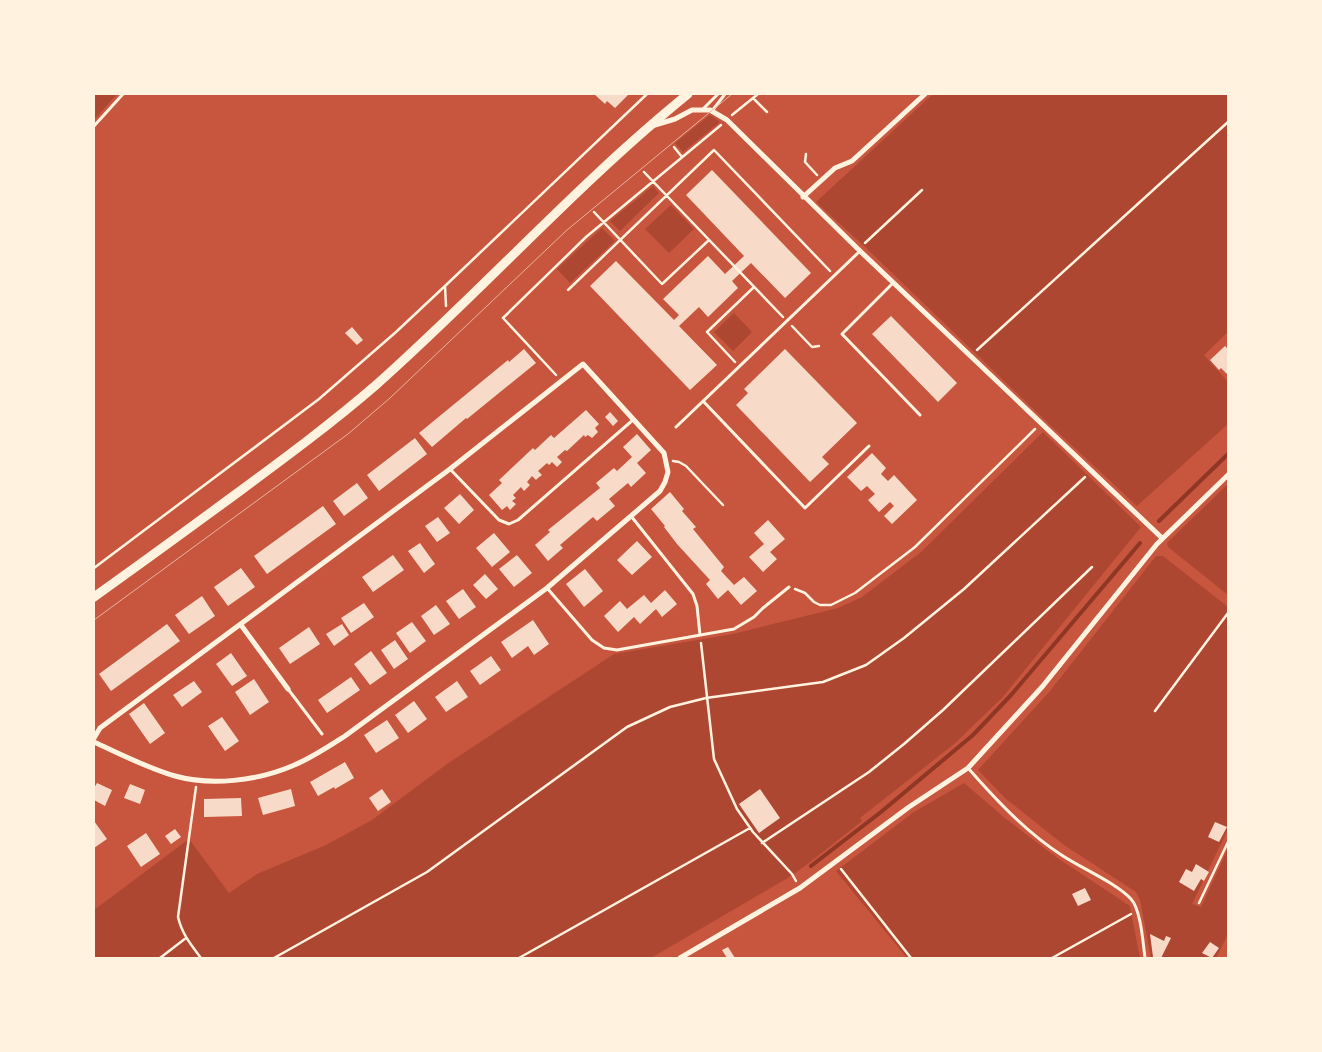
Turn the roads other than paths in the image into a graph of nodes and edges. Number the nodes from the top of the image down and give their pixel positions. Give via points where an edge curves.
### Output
1 (123, 94) edge
2 (688, 94) edge
3 (718, 94) edge
4 (725, 94) edge
5 (925, 94) edge
6 (703, 109) junction
7 (712, 111) junction
8 (94, 126) edge
9 (647, 127) junction
10 (803, 197) junction
11 (859, 250) junction
12 (893, 283) junction
13 (703, 401) junction
14 (920, 415) dead end
15 (634, 419) junction
16 (676, 427) dead end
17 (869, 446) dead end
18 (450, 469) junction
19 (1228, 474) edge
20 (631, 516) junction
21 (1162, 538) junction
22 (789, 587) road end
23 (547, 588) junction
24 (94, 597) edge
25 (241, 625) junction
26 (700, 635) junction
27 (288, 689) joint
28 (322, 734) dead end
29 (94, 740) edge
30 (968, 768) junction
31 (680, 958) edge
32 (1146, 958) edge

1 - 8 lane
2 - 9 main road
3 - 6 lane
4 - 7 lane
5 - 10 street via 852,161 835,168
6 - 7 street
6 - 9 street
7 - 10 street via 727,120
9 - 24 main road via 378,384 323,430
10 - 11 street
11 - 12 street
11 - 13 lane
12 - 14 lane via 842,334
12 - 21 street
13 - 16 lane
13 - 17 lane via 805,508
15 - 18 street via 583,364
15 - 18 lane via 518,520 509,524 499,520
15 - 20 street via 661,448 668,472 660,491
18 - 25 street
19 - 21 street
20 - 23 street
20 - 26 lane via 693,594
21 - 30 street via 1042,687
22 - 26 lane via 754,617 734,629
23 - 26 lane via 592,640 604,648 617,650
23 - 29 street via 345,736 291,767 234,780 197,780 152,768
25 - 27 street
25 - 29 street via 100,728
27 - 28 lane
30 - 31 street via 909,807 800,888
30 - 32 lane via 1003,808 1031,832 1132,900

